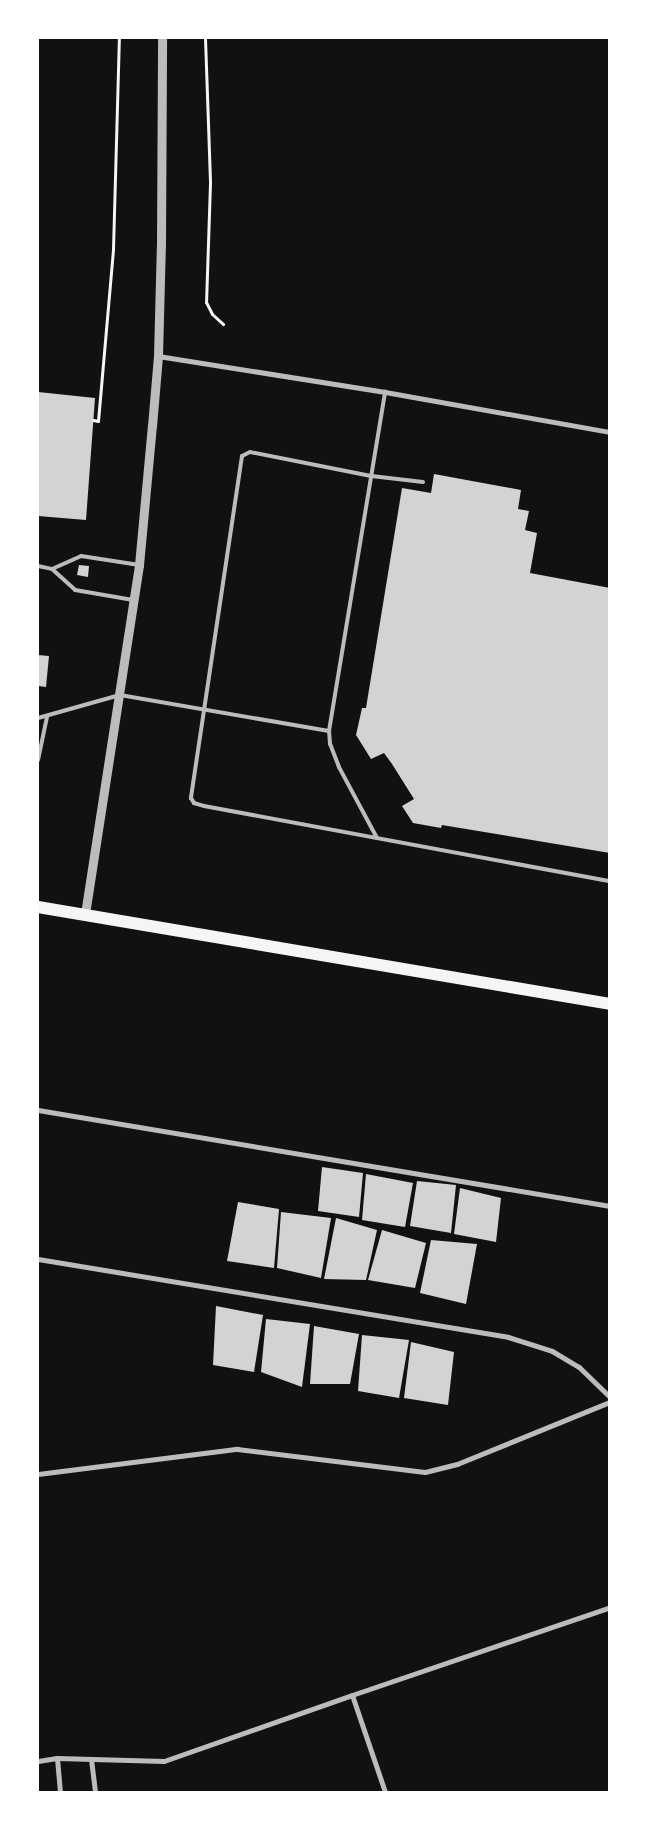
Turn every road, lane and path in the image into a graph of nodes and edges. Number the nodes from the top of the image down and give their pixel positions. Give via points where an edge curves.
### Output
1 (118, 38) edge
2 (162, 38) edge
3 (204, 38) edge
4 (223, 324) dead end
5 (158, 356) junction
6 (384, 392) junction
7 (93, 420) dead end
8 (610, 432) edge
9 (371, 476) junction
10 (423, 482) dead end
11 (138, 565) junction
12 (38, 566) edge
13 (52, 568) junction
14 (134, 600) junction
15 (120, 695) junction
16 (204, 709) junction
17 (47, 717) junction
18 (38, 718) edge
19 (329, 731) junction
20 (38, 760) edge
21 (377, 838) junction
22 (610, 881) edge
23 (38, 907) edge
24 (85, 914) junction
25 (610, 1004) edge
26 (38, 1110) edge
27 (610, 1206) edge
28 (38, 1259) edge
29 (610, 1397) edge
30 (610, 1402) edge
31 (38, 1474) edge
32 (610, 1607) edge
33 (352, 1695) junction
34 (57, 1758) junction
35 (91, 1759) junction
36 (38, 1761) edge
37 (60, 1792) edge
38 (95, 1792) edge
39 (385, 1792) edge

1 - 7 path via 113,249 98,421
2 - 5 street
3 - 4 path via 210,183 206,302 212,314
5 - 6 street
5 - 11 street
6 - 8 street
6 - 9 lane
9 - 10 lane
9 - 16 lane via 250,452 242,456
9 - 19 lane
11 - 13 lane via 81,556
11 - 14 street
12 - 13 lane
13 - 14 lane via 75,590
14 - 15 street
15 - 16 lane
15 - 17 lane
15 - 24 street
16 - 19 lane
16 - 21 lane via 191,798 194,803
17 - 18 lane
17 - 20 lane
19 - 21 lane via 330,744 339,767
21 - 22 lane
23 - 24 main road
24 - 25 main road
26 - 27 street
28 - 29 street via 508,1337 552,1350 579,1367
30 - 31 street via 457,1464 425,1472 237,1449
32 - 33 street
33 - 35 street via 164,1761
33 - 39 street
34 - 35 street
34 - 36 street
34 - 37 street
35 - 38 street

